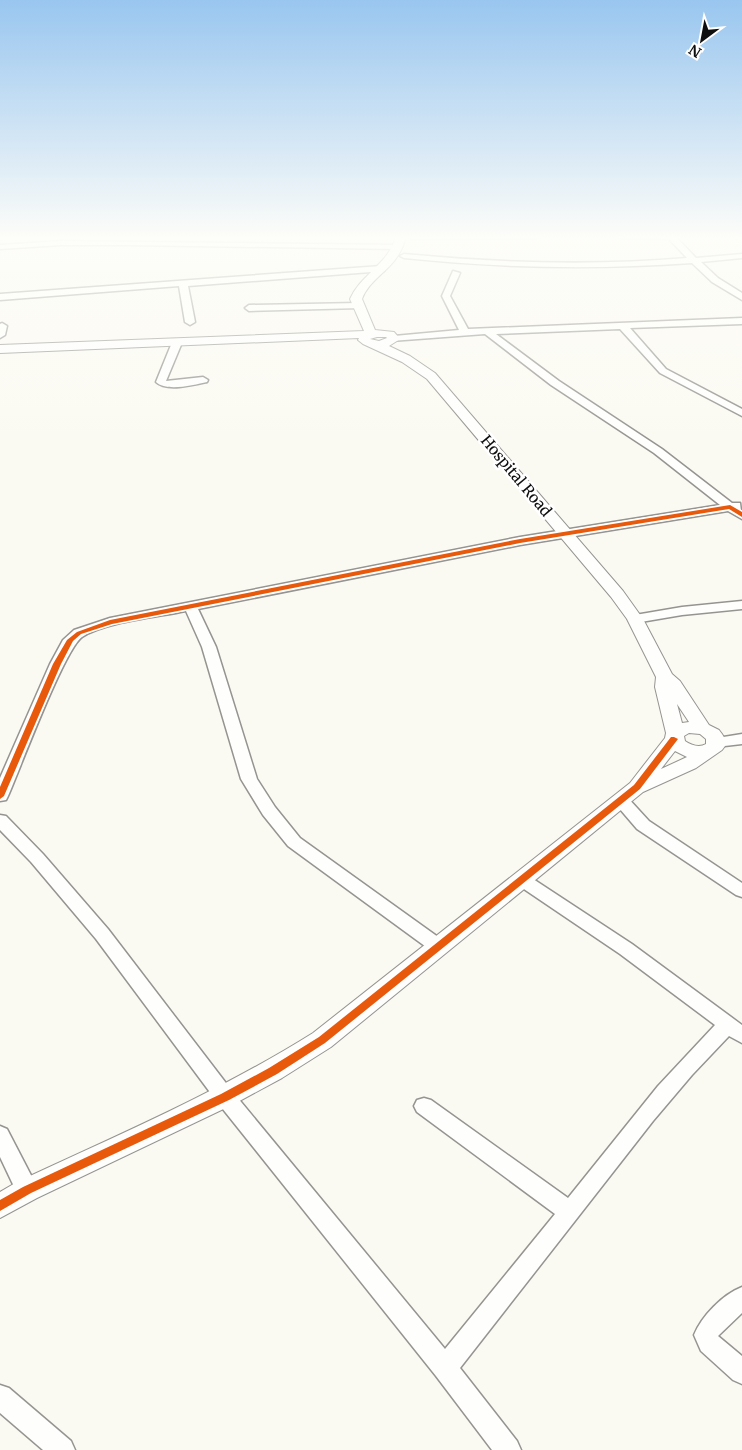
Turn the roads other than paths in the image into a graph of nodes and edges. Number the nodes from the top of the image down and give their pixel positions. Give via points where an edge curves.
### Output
1 (366, 303) edge
2 (187, 304) edge
3 (350, 304) edge
4 (450, 304) edge
5 (249, 308) dead end
6 (742, 321) edge
7 (190, 322) dead end
8 (622, 325) junction
9 (488, 331) junction
10 (465, 332) junction
11 (381, 338) junction
12 (176, 345) junction
13 (0, 348) edge
14 (0, 353) edge
15 (406, 359) junction
16 (204, 380) dead end
17 (742, 413) edge
18 (742, 504) edge
19 (730, 507) junction
20 (742, 515) edge
21 (566, 533) junction
22 (742, 605) edge
23 (190, 606) junction
24 (635, 619) junction
25 (665, 677) junction
26 (674, 736) junction
27 (742, 739) edge
28 (708, 741) junction
29 (629, 794) junction
30 (0, 796) edge
31 (0, 820) edge
32 (521, 879) junction
33 (742, 891) edge
34 (438, 947) junction
35 (735, 1030) edge
36 (225, 1097) junction
37 (424, 1106) dead end
38 (0, 1135) edge
39 (27, 1190) junction
40 (0, 1206) edge
41 (570, 1212) junction
42 (742, 1298) edge
43 (445, 1368) junction
44 (742, 1372) edge
45 (0, 1397) edge
46 (62, 1450) edge
47 (508, 1450) edge

1 - 11 street, Hospital Road
2 - 7 street
3 - 5 street
4 - 10 street
6 - 8 street
8 - 9 street
8 - 17 street via 663,371
9 - 10 street
9 - 19 street via 555,382 658,451
10 - 11 street
11 - 12 street
11 - 13 street
11 - 15 street via 390,352
11 - 15 street, Hospital Road via 404,350
12 - 14 street
12 - 16 street via 161,382
15 - 21 street, Hospital Road via 431,376
18 - 19 street
19 - 20 street
19 - 21 street
21 - 23 street
21 - 24 street, Hospital Road
22 - 24 street
23 - 30 street via 110,622 90,628 70,640
23 - 34 street via 212,656 249,779 269,811 294,842
24 - 25 street, Hospital Road
25 - 26 street via 665,694
25 - 28 street
26 - 28 street via 687,727
26 - 29 street
27 - 28 street
28 - 29 street via 689,764
29 - 32 street
29 - 33 street via 643,825
31 - 36 street via 102,934
32 - 34 street
32 - 35 street via 626,949
34 - 36 street via 322,1040
35 - 41 street via 693,1059 638,1123
36 - 39 street
36 - 43 street
37 - 41 street
38 - 39 street
39 - 40 street
41 - 43 street
42 - 44 street via 711,1326 706,1335 709,1343
43 - 47 street
45 - 46 street

